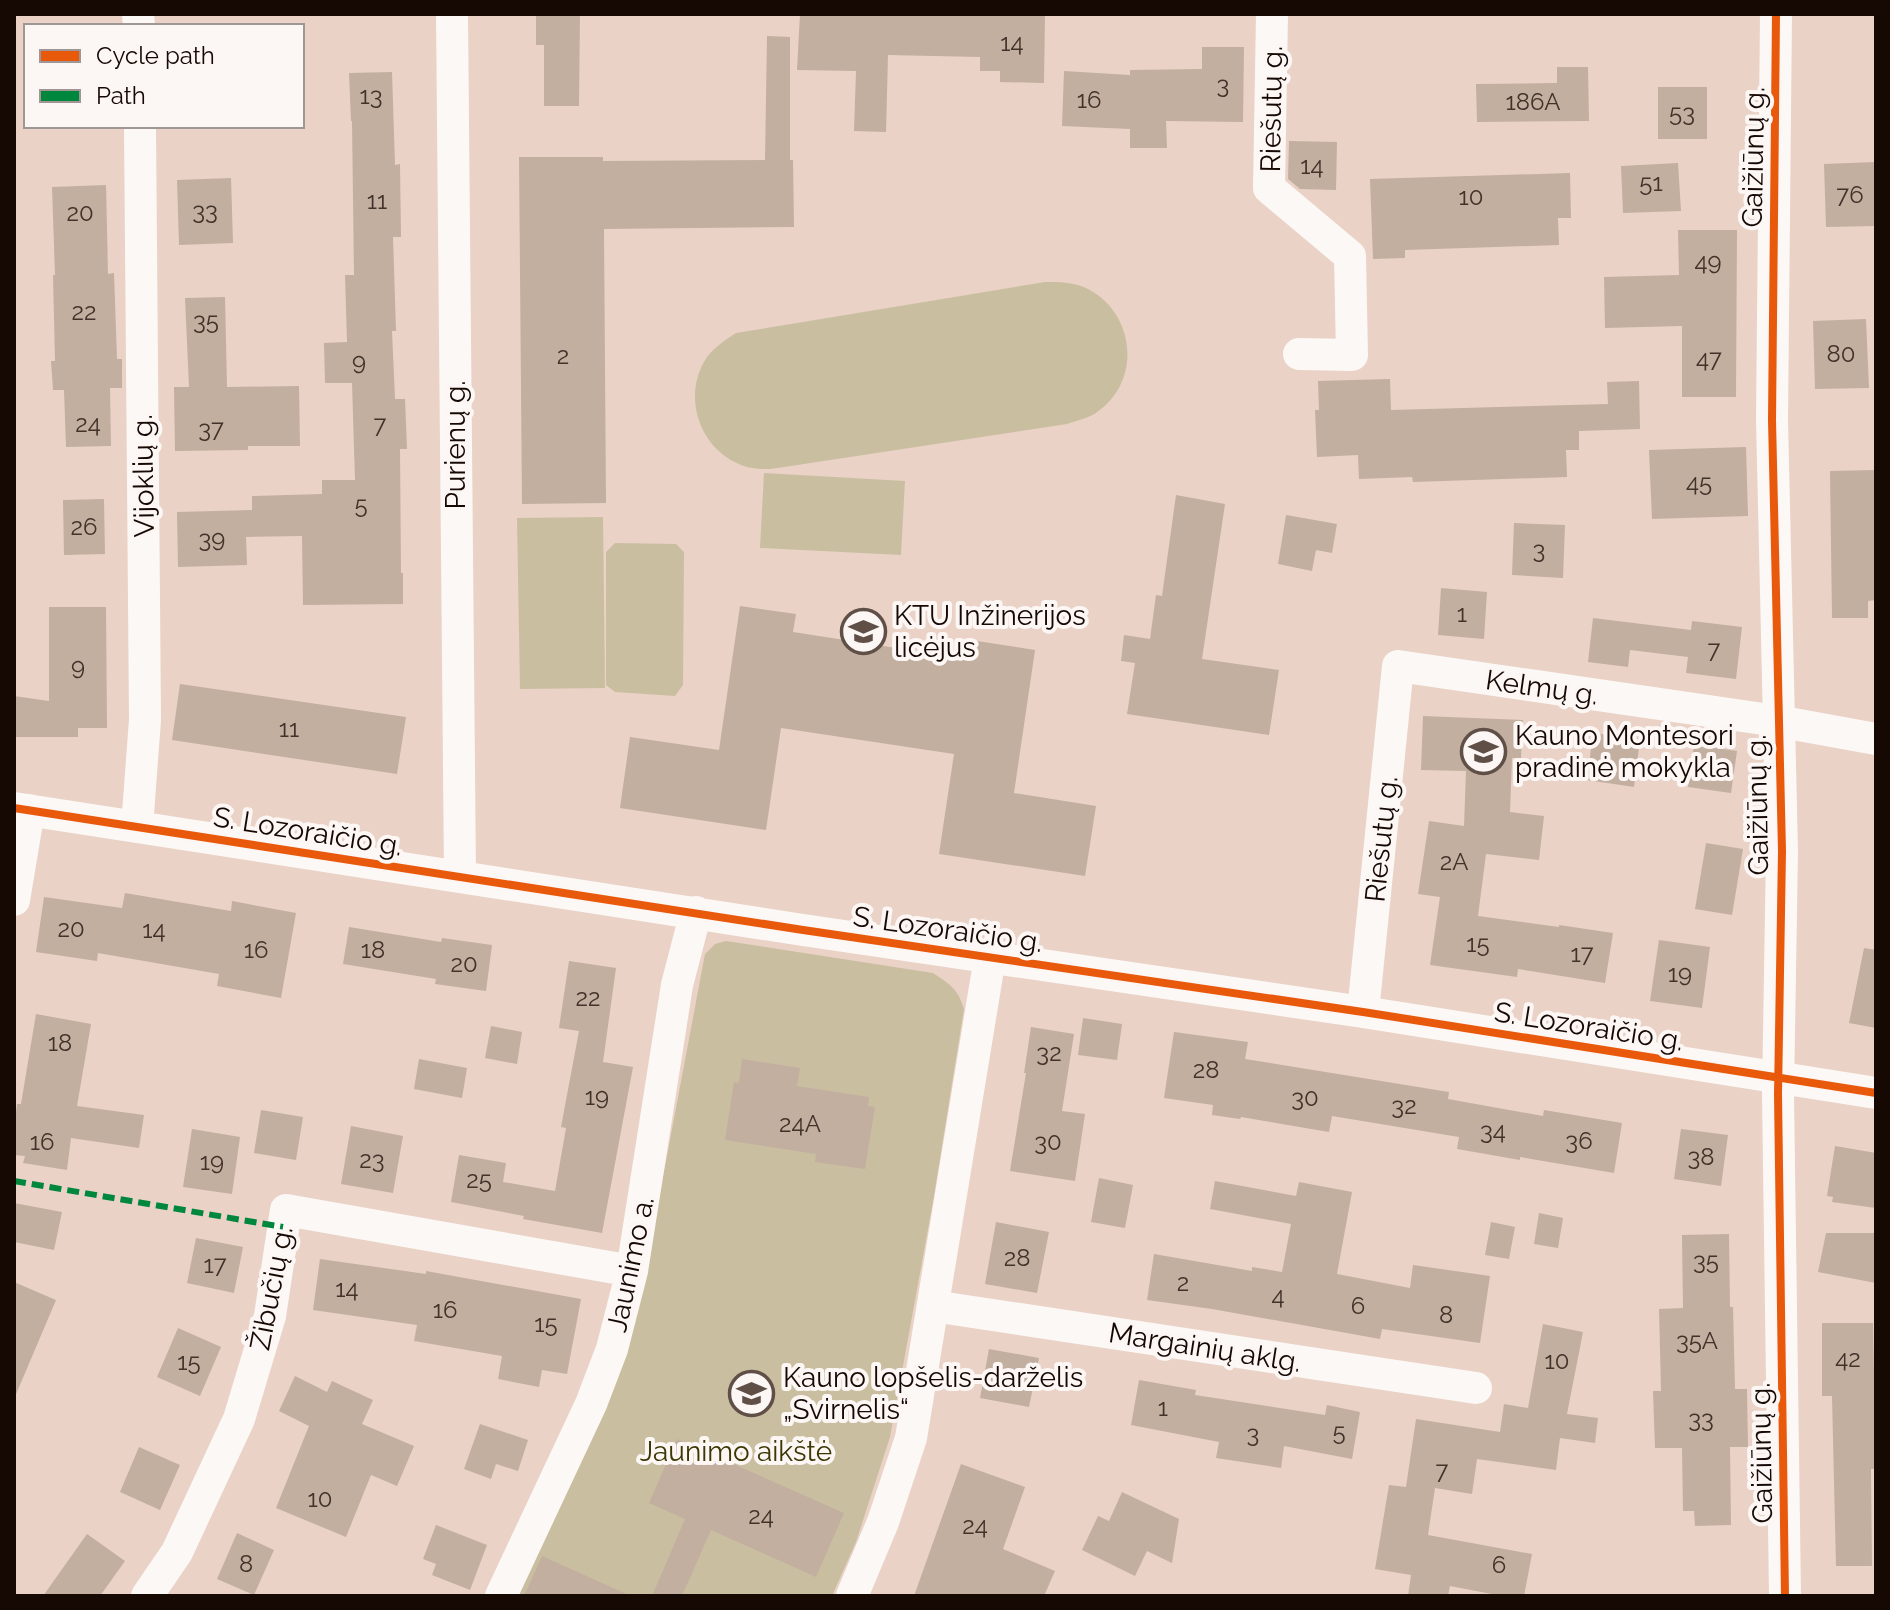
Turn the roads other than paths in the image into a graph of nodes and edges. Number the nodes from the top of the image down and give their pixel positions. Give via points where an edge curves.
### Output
1 (452, 14) edge
2 (1272, 14) edge
3 (1776, 14) edge
4 (140, 128) edge
5 (1299, 354) dead end
6 (1398, 666) joint
7 (1777, 721) junction
8 (1876, 739) edge
9 (22, 809) edge
10 (137, 827) junction
11 (460, 876) junction
12 (14, 900) edge
13 (696, 912) junction
14 (990, 957) junction
15 (1363, 1012) junction
16 (1778, 1079) junction
17 (1876, 1093) edge
18 (632, 1271) junction
19 (933, 1306) junction
20 (1476, 1388) dead end
21 (147, 1596) edge
22 (501, 1596) edge
23 (852, 1596) edge
24 (1785, 1596) edge

1 - 11 street, Purienų g.
2 - 5 street, Riešutų g. via 1269,188 1350,256 1352,355
3 - 7 street, Gaižiūnų g. via 1772,420
4 - 10 street, Vijoklių g. via 145,720
6 - 7 street, Kelmų g.
6 - 15 street, Riešutų g.
7 - 8 street, Kelmų g.
7 - 16 street, Gaižiūnų g. via 1782,851
9 - 10 street, S. Lozoraičio g.
9 - 12 street
10 - 11 street, S. Lozoraičio g.
11 - 13 street, S. Lozoraičio g.
13 - 14 street, S. Lozoraičio g.
13 - 18 street, Jaunimo a. via 677,985
14 - 15 street, S. Lozoraičio g.
14 - 19 street
15 - 16 street, S. Lozoraičio g.
16 - 17 street, S. Lozoraičio g.
16 - 24 street, Gaižiūnų g.
18 - 21 street, Žibučių g. via 286,1210 270,1316 239,1419 177,1552
18 - 22 street, Jaunimo a. via 591,1404
19 - 20 street, Margainių aklg.
19 - 23 street via 911,1438

